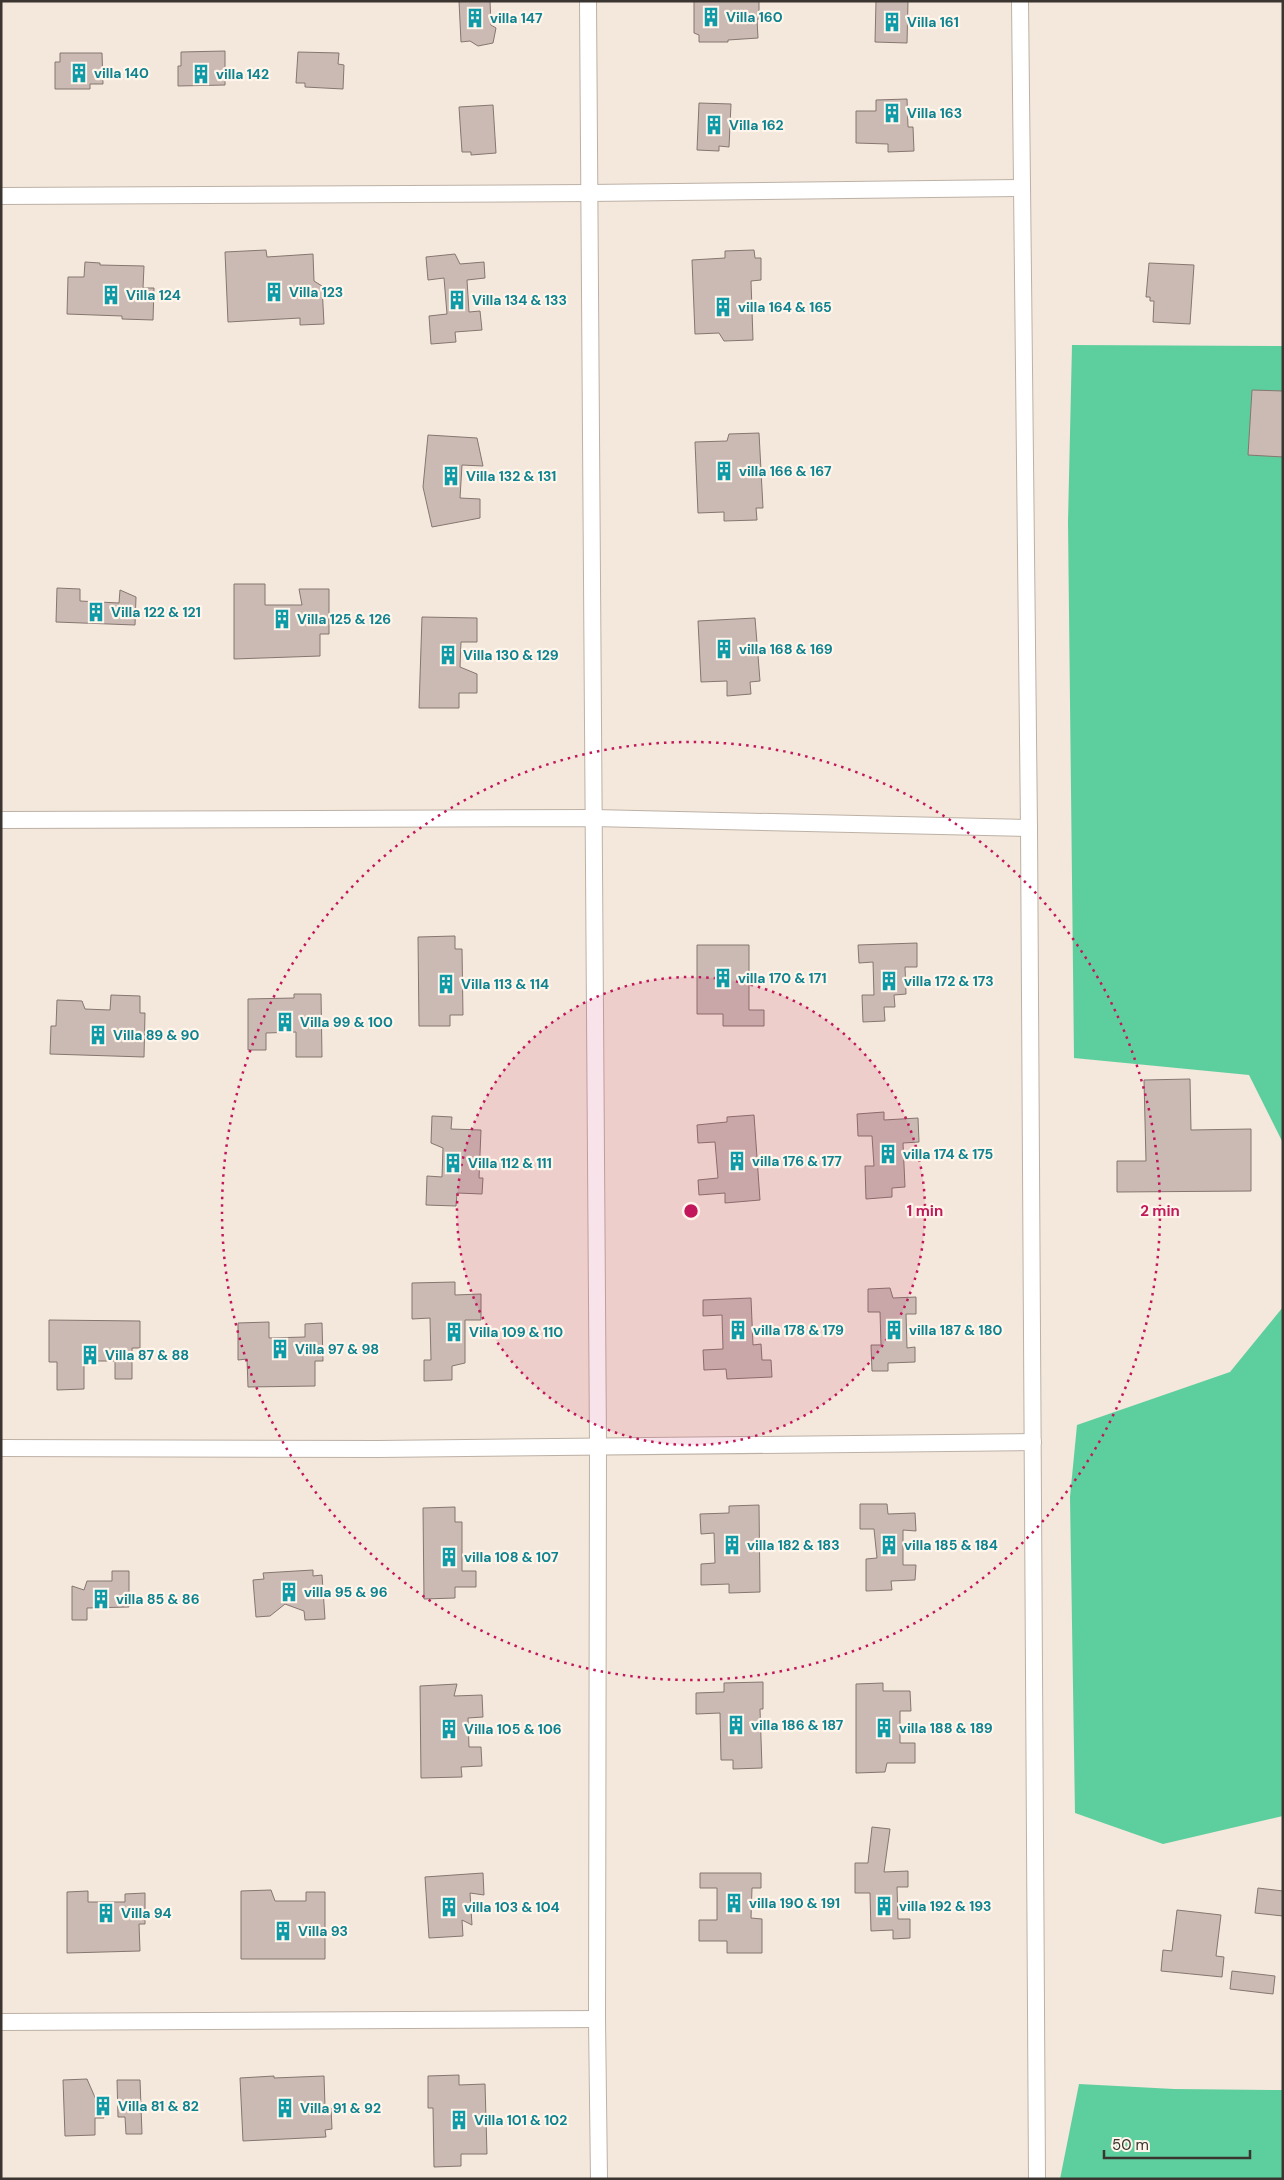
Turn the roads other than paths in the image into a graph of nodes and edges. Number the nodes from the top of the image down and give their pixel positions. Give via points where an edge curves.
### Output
1 (588, 1) edge
2 (1020, 1) edge
3 (1022, 188) junction
4 (588, 193) junction
5 (1, 196) edge
6 (593, 818) junction
7 (1, 820) edge
8 (1029, 828) junction
9 (1033, 1442) junction
10 (598, 1446) junction
11 (1, 1448) edge
12 (597, 2019) junction
13 (1, 2022) edge
14 (599, 2179) edge
15 (1037, 2179) edge

1 - 4 street
2 - 3 street
3 - 4 street
3 - 8 street
4 - 5 street
4 - 6 street
6 - 7 street
6 - 8 street
6 - 10 street
8 - 9 street
9 - 10 street
9 - 15 street
10 - 11 street
10 - 12 street
12 - 13 street
12 - 14 street

